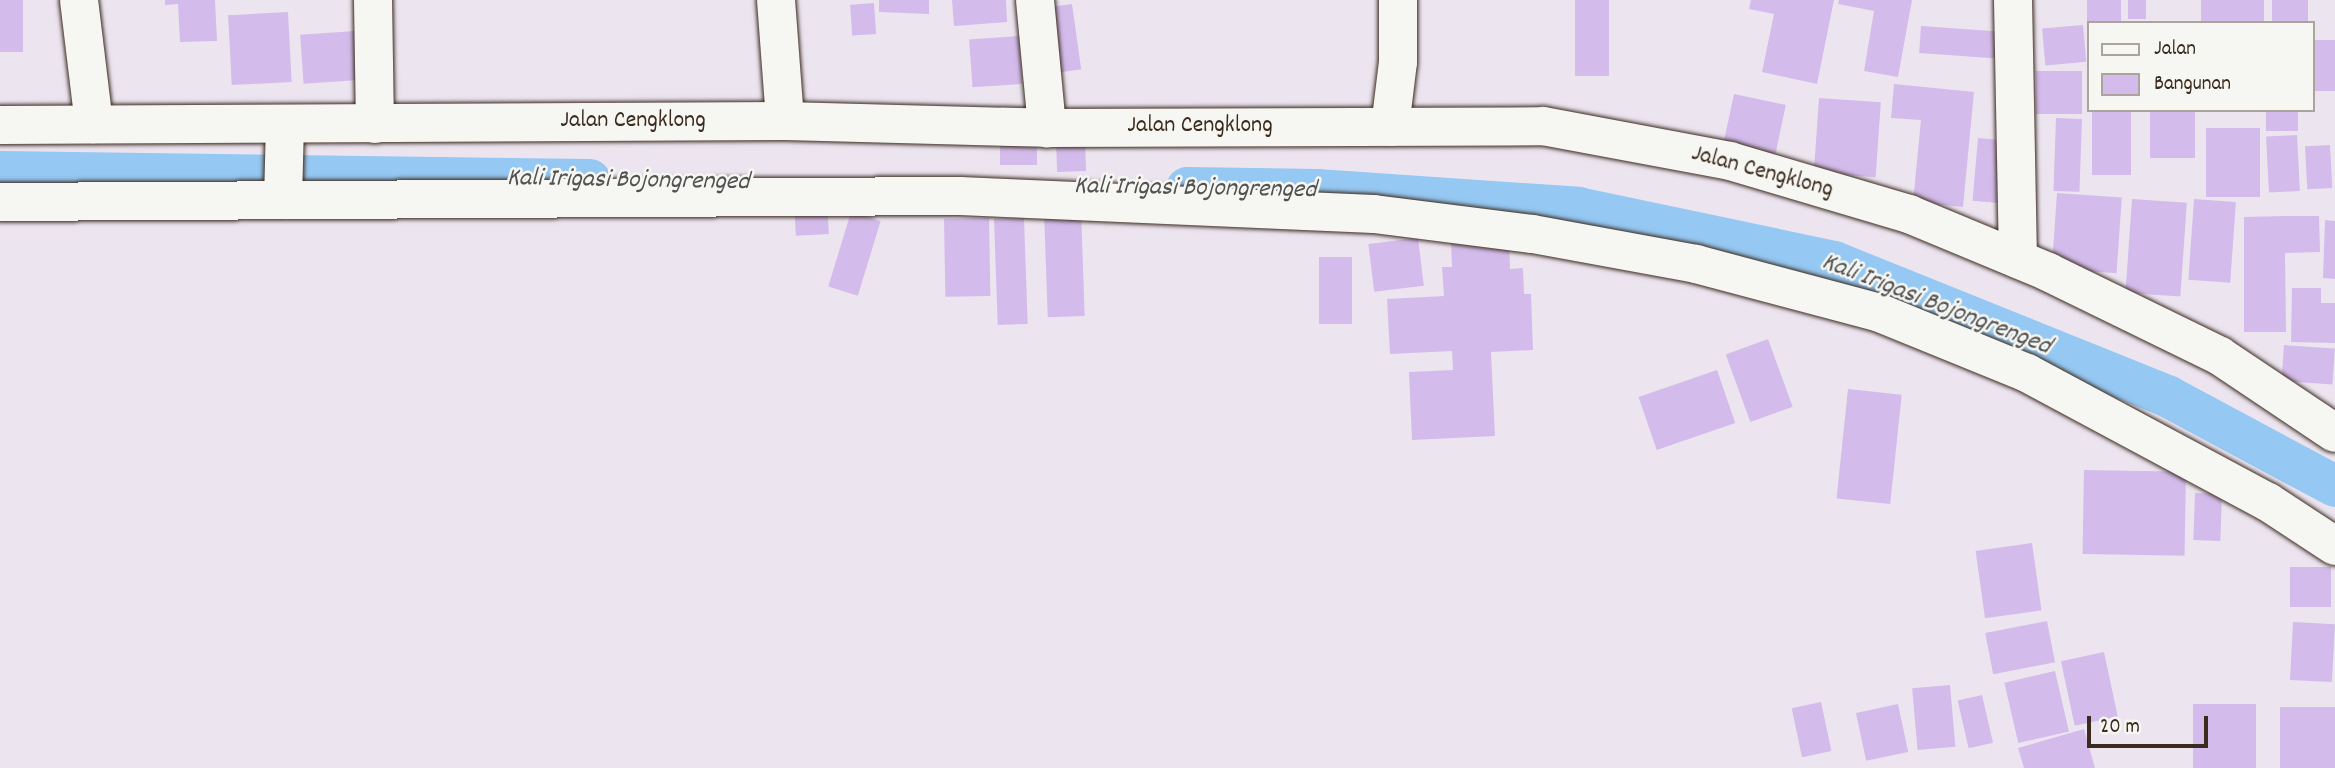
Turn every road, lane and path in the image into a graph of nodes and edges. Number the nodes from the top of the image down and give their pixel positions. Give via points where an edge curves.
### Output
1 (79, 0) edge
2 (373, 0) edge
3 (776, 0) edge
4 (1035, 0) edge
5 (1398, 0) edge
6 (2014, 0) edge
7 (785, 121) junction
8 (94, 124) junction
9 (375, 124) junction
10 (0, 125) edge
11 (1390, 127) junction
12 (1047, 128) junction
13 (285, 133) junction
14 (283, 197) junction
15 (0, 202) edge
16 (2018, 259) junction
17 (2335, 433) edge
18 (2335, 546) edge

1 - 8 street
2 - 9 street
3 - 7 street
4 - 12 street
5 - 11 street via 1398,62
6 - 16 street
7 - 9 street, Jalan Cengklong
7 - 12 street, Jalan Cengklong
8 - 10 street, Jalan Cengklong
8 - 13 street, Jalan Cengklong
9 - 13 street, Jalan Cengklong
11 - 12 street, Jalan Cengklong
11 - 16 street, Jalan Cengklong via 1543,126 1730,161 1909,214
13 - 14 street
14 - 15 street
14 - 18 street via 960,196 1374,214 1534,234 1696,264 1880,313 2027,373 2268,502
16 - 17 street, Jalan Cengklong via 2220,356

